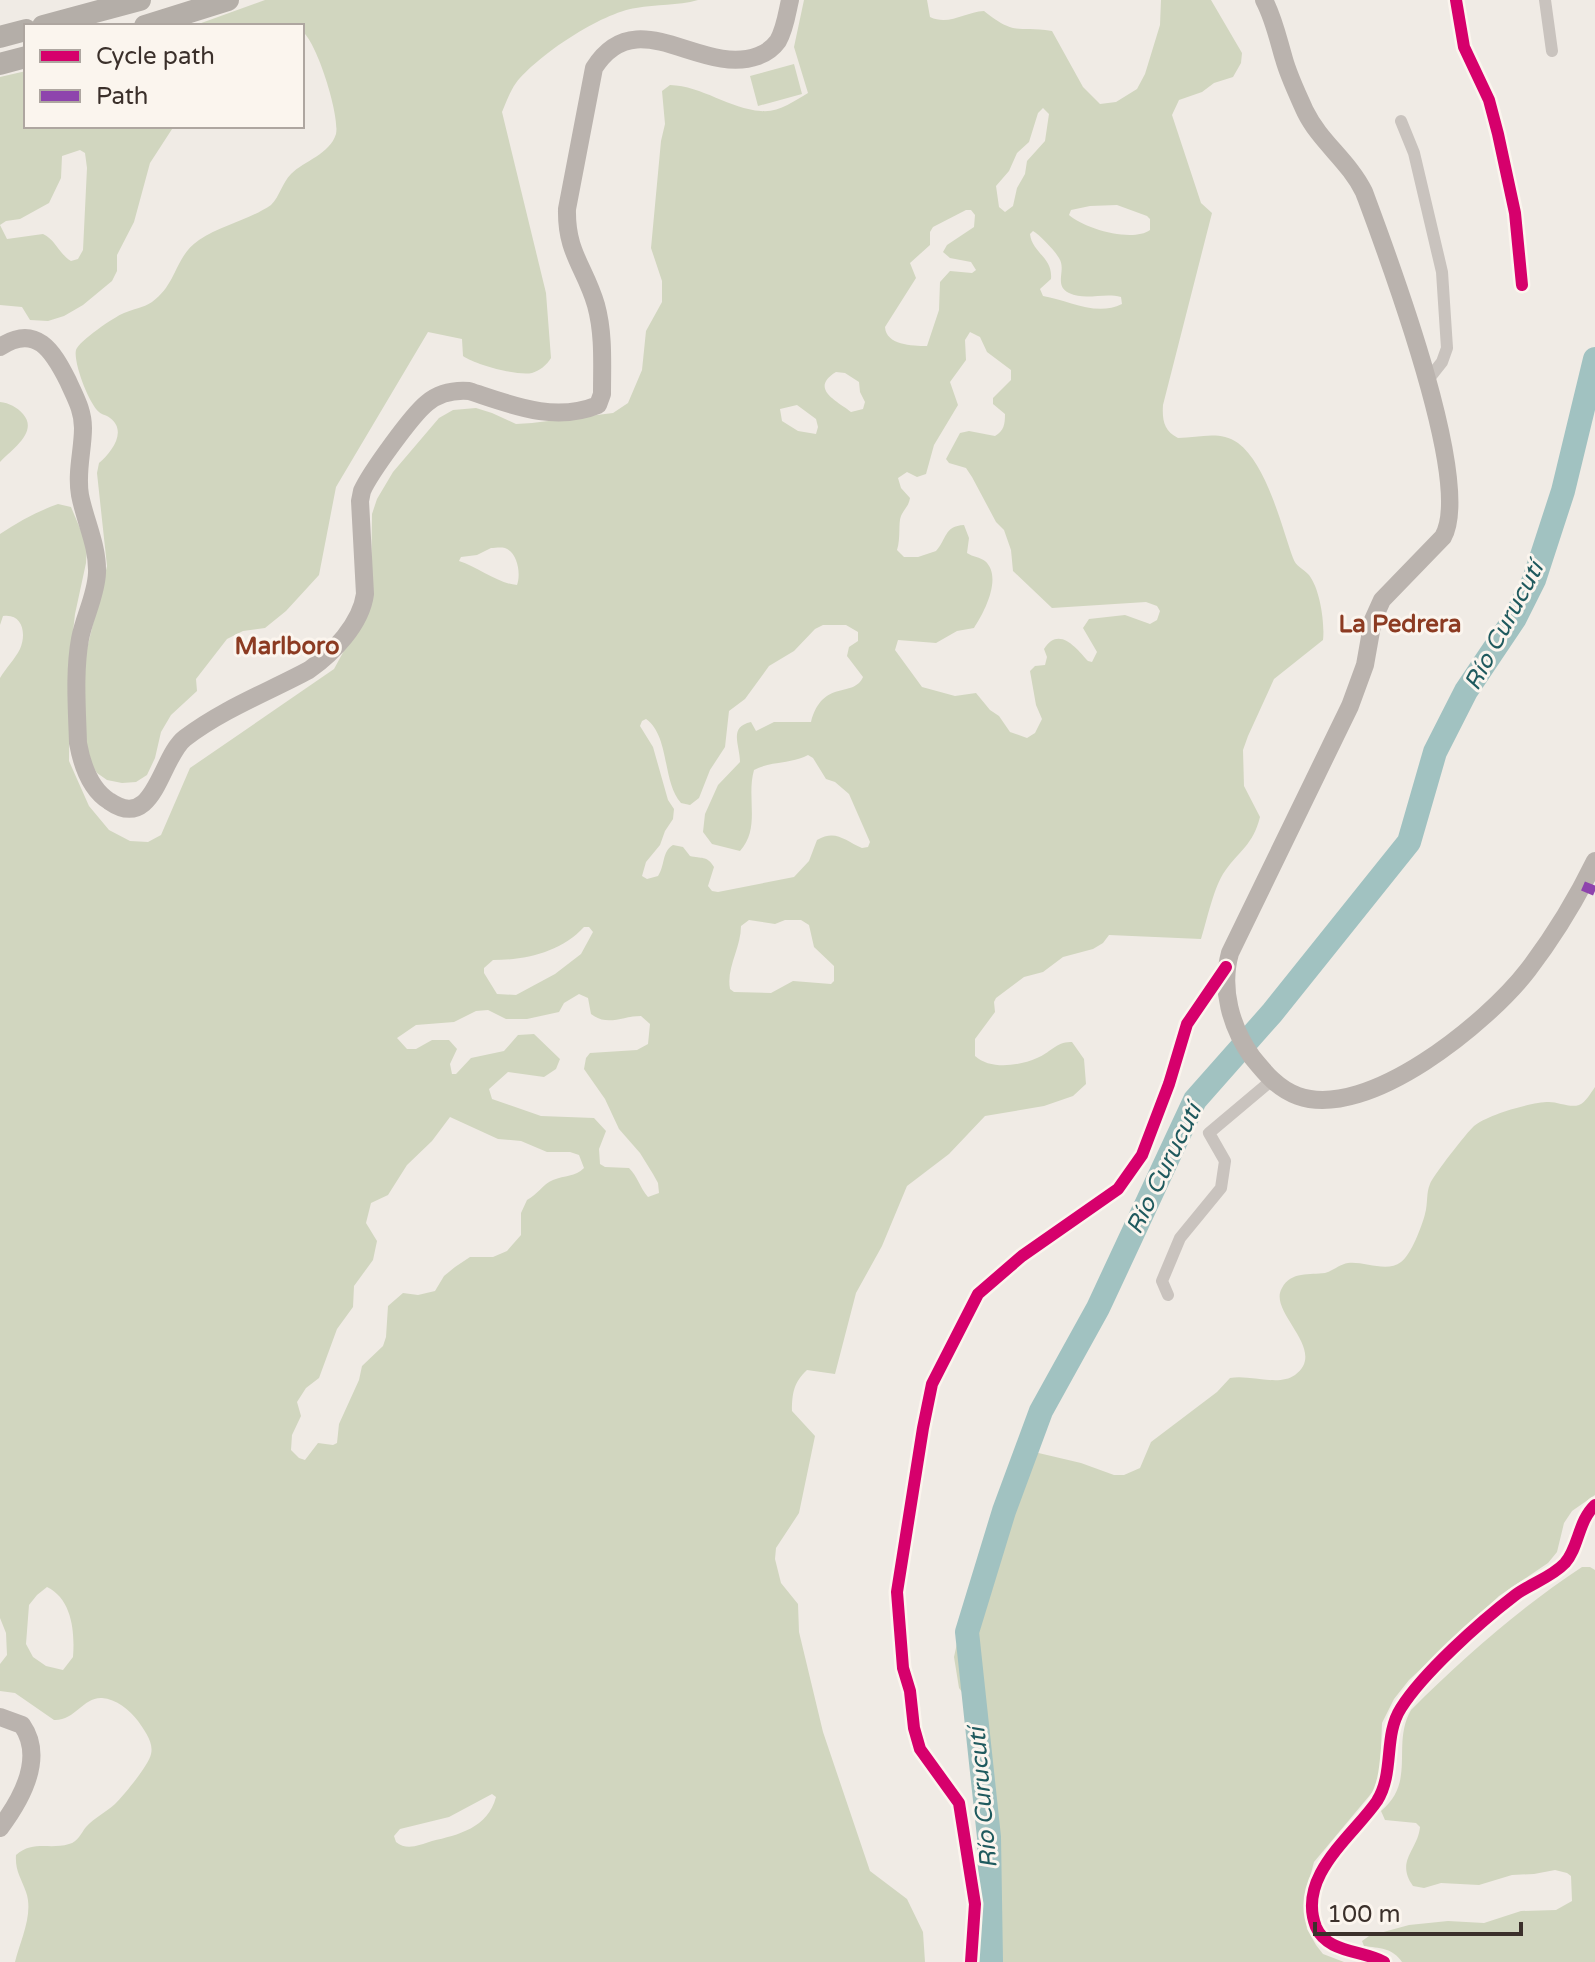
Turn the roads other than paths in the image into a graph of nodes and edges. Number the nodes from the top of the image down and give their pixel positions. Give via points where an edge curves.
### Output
1 (140, 0) edge
2 (228, 0) edge
3 (790, 0) edge
4 (1264, 0) edge
5 (1456, 0) edge
6 (1545, 0) edge
7 (50, 24) edge
8 (151, 24) edge
9 (24, 31) edge
10 (0, 37) edge
11 (1552, 51) dead end
12 (24, 58) edge
13 (0, 64) edge
14 (1401, 121) dead end
15 (1522, 285) dead end
16 (0, 347) edge
17 (1427, 381) junction
18 (1595, 861) edge
19 (1589, 889) edge
20 (1226, 967) junction
21 (1272, 1080) junction
22 (1168, 1295) dead end
23 (1595, 1505) edge
24 (0, 1717) edge
25 (0, 1828) edge
26 (971, 1962) edge
27 (1384, 1962) edge

1 - 7 highway
2 - 8 highway
3 - 16 main road via 777,42 750,58 723,56 648,31 615,40 602,53 594,68 566,225 600,321 598,405 565,414 540,412 459,390 428,402 362,491 365,594 354,623 309,670 183,739 153,794 130,809 99,793 78,743 79,643 97,572 80,495 80,406 60,366 38,341 12,339
4 - 17 main road via 1311,121 1364,192
5 - 15 street via 1464,47 1498,134 1515,213
6 - 11 street
9 - 10 highway
12 - 13 highway
14 - 17 street via 1414,153 1442,272 1447,348
17 - 20 main road via 1449,484 1449,526 1376,610 1350,706
18 - 19 main road
19 - 21 main road via 1526,972 1461,1038 1385,1085 1327,1100 1298,1096
20 - 21 main road via 1238,1035
20 - 26 street via 1187,1024 1142,1155 1118,1189 978,1294 932,1384 897,1592 903,1668 920,1749 959,1803 975,1904
21 - 22 street via 1209,1133 1225,1161 1221,1188 1180,1238 1162,1281
23 - 27 street via 1583,1519 1568,1560 1482,1623 1400,1708 1383,1790 1335,1848 1318,1878 1313,1913 1320,1935 1337,1947
24 - 25 main road via 22,1725 31,1759 24,1791

